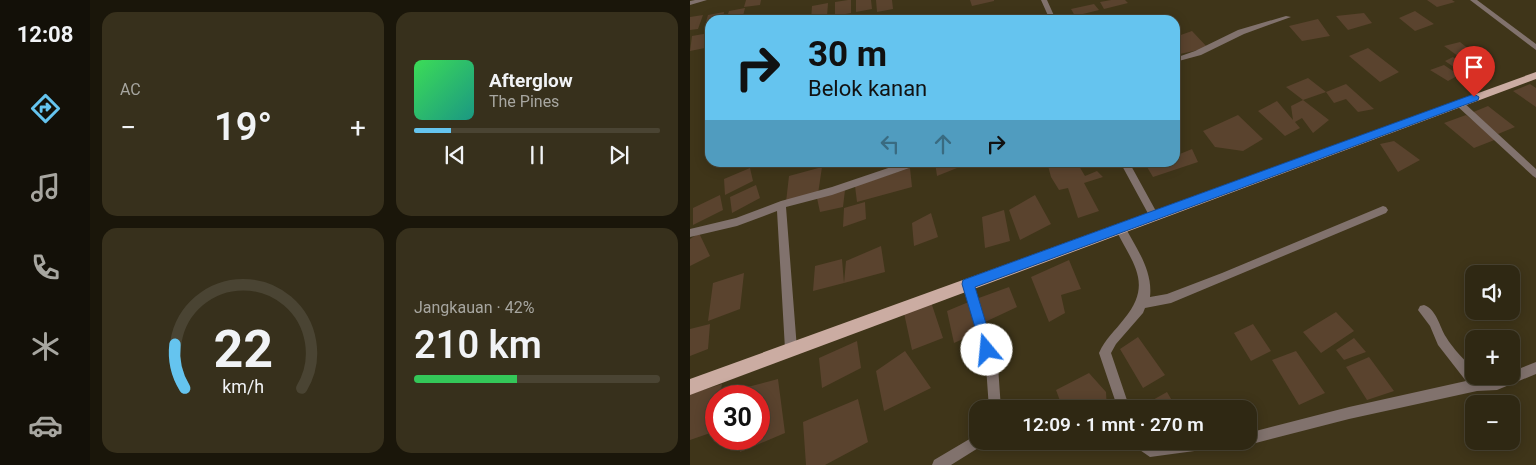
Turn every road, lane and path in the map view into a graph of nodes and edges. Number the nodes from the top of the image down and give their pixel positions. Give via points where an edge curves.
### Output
1 (1044, 0) edge
2 (1473, 0) edge
3 (1051, 15) edge
4 (1288, 17) dead end
5 (1536, 48) edge
6 (1180, 58) edge
7 (1536, 75) edge
8 (1459, 103) junction
9 (904, 167) edge
10 (1127, 167) edge
11 (1536, 174) edge
12 (781, 205) junction
13 (1383, 210) dead end
14 (1154, 216) junction
15 (1120, 228) junction
16 (690, 233) edge
17 (968, 284) junction
18 (1143, 303) junction
19 (1424, 310) dead end
20 (791, 349) junction
21 (1536, 368) edge
22 (1465, 371) edge
23 (1520, 375) edge
24 (1476, 385) edge
25 (690, 388) edge
26 (994, 400) edge
27 (1121, 400) edge
28 (1257, 437) edge
29 (969, 446) edge
30 (939, 465) edge

1 - 3 street
2 - 5 street
4 - 6 street via 1241,32
7 - 8 main road
8 - 11 street
8 - 14 main road
9 - 12 street via 832,192
10 - 14 street
12 - 16 street via 737,222
12 - 20 street
13 - 18 street via 1167,299
14 - 15 main road
15 - 17 main road
15 - 18 street via 1147,282
17 - 20 main road
17 - 26 street via 992,366
18 - 27 street via 1107,346 1105,353
19 - 22 street
20 - 25 main road
21 - 23 street
24 - 28 street
29 - 30 street

